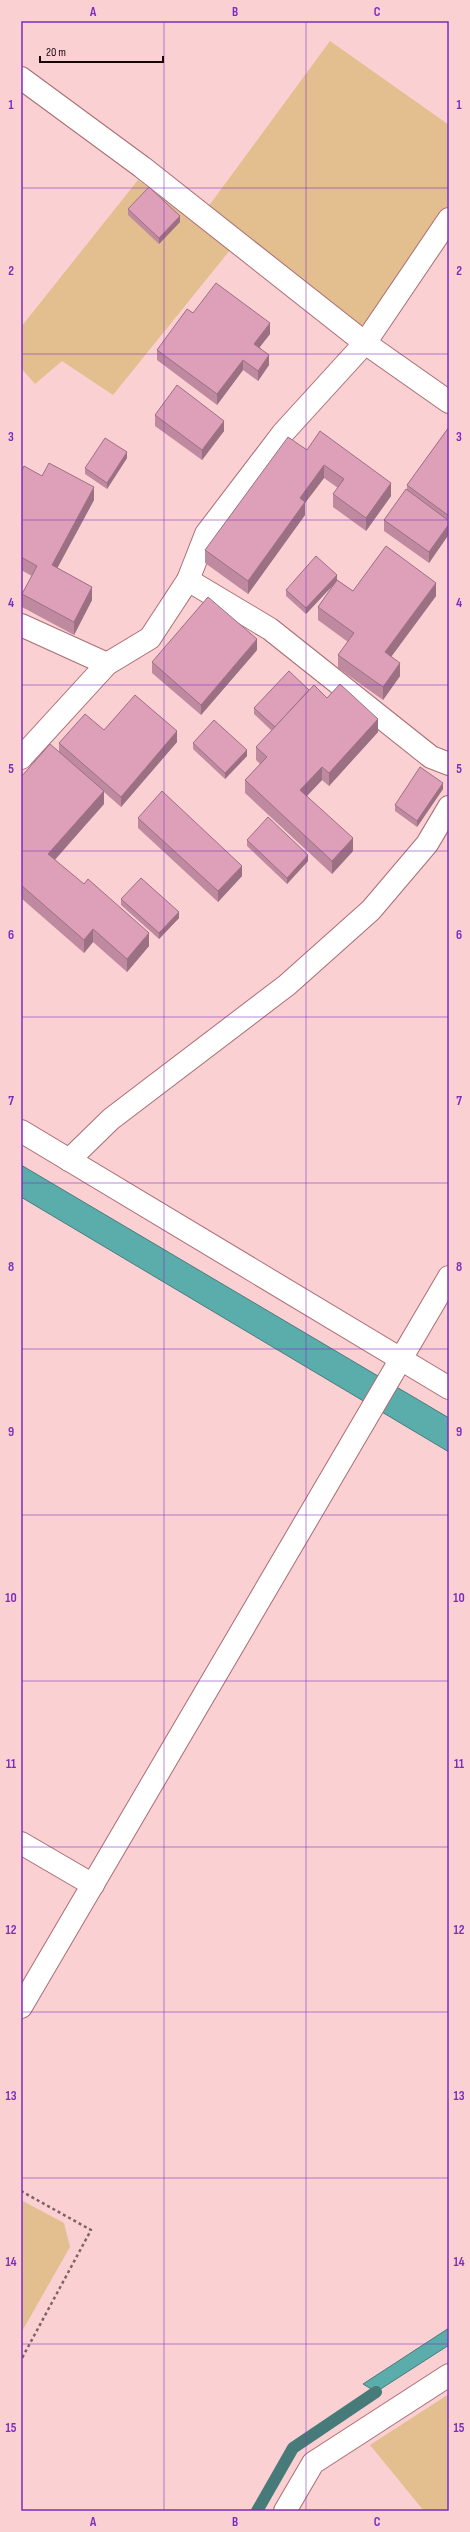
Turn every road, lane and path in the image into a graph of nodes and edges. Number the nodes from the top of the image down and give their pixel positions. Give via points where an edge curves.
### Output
1 (21, 78) edge
2 (449, 219) edge
3 (365, 343) junction
4 (449, 402) edge
5 (188, 580) junction
6 (21, 625) edge
7 (108, 664) junction
8 (21, 758) edge
9 (449, 764) edge
10 (449, 807) edge
11 (21, 1131) edge
12 (70, 1160) junction
13 (449, 1277) edge
14 (402, 1360) junction
15 (449, 1388) edge
16 (21, 1843) edge
17 (93, 1885) junction
18 (21, 2007) edge
19 (21, 2191) edge
20 (21, 2360) edge
21 (449, 2375) edge
22 (285, 2511) edge

1 - 3 street via 142,167
2 - 3 street
3 - 4 street
3 - 5 street via 283,433 206,534
5 - 7 street via 150,638
5 - 9 street via 270,629 431,757
6 - 7 street
7 - 8 street
10 - 12 street via 427,844 371,910 287,985 111,1119
11 - 12 street
12 - 14 street
13 - 14 street
14 - 15 street
14 - 17 street
16 - 17 street
17 - 18 street
19 - 20 path via 91,2230
21 - 22 street via 312,2463

